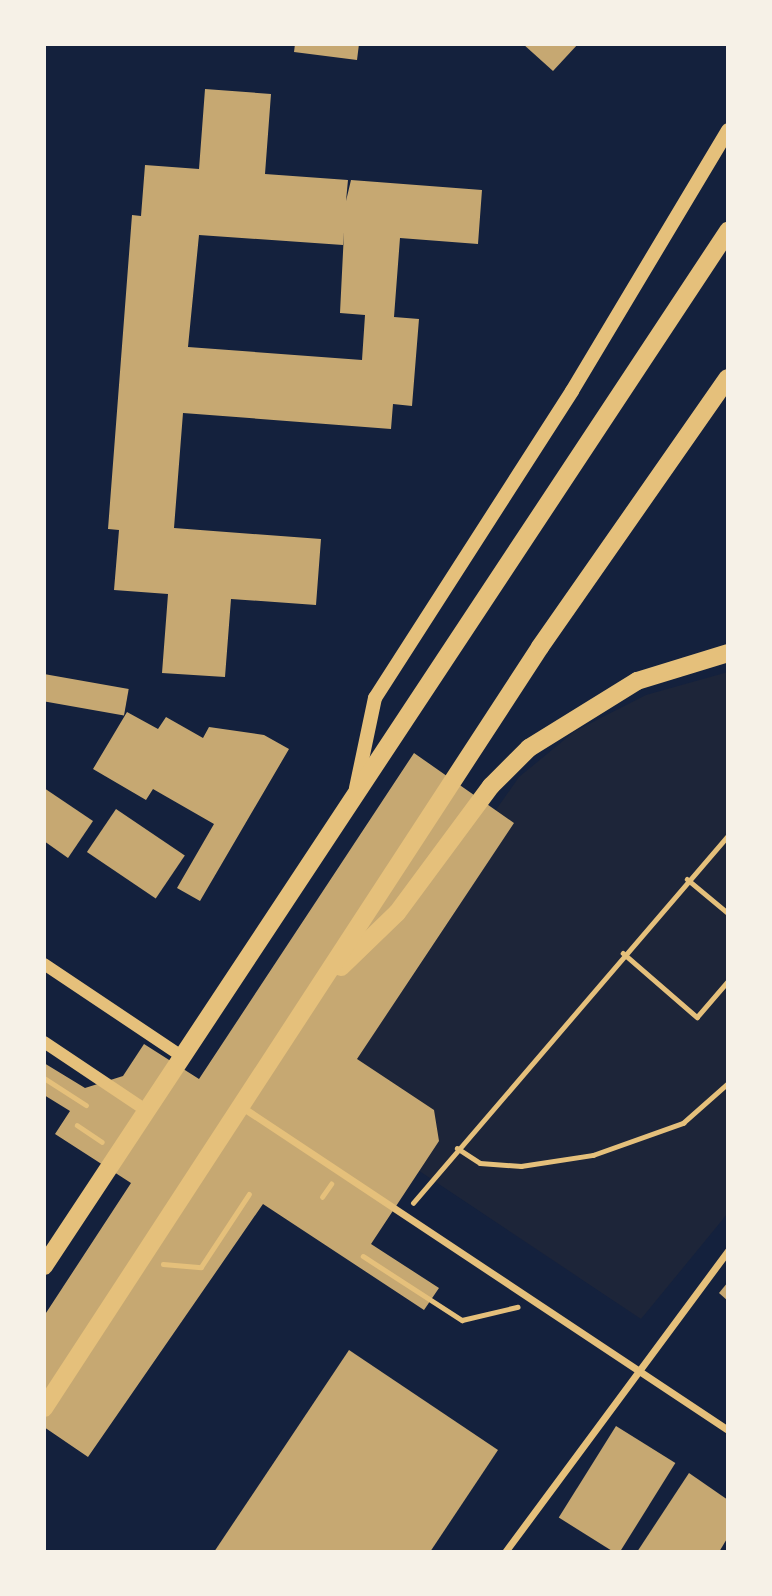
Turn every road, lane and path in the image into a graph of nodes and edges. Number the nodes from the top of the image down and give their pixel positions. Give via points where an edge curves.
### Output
1 (728, 130) edge
2 (728, 232) edge
3 (728, 378) edge
4 (728, 653) edge
5 (356, 788) junction
6 (728, 835) edge
7 (687, 878) junction
8 (728, 913) edge
9 (623, 953) junction
10 (44, 964) edge
11 (728, 981) edge
12 (318, 989) junction
13 (44, 1042) edge
14 (180, 1055) junction
15 (44, 1078) edge
16 (728, 1083) edge
17 (86, 1105) dead end
18 (242, 1107) junction
19 (144, 1109) junction
20 (77, 1125) dead end
21 (457, 1148) junction
22 (116, 1152) junction
23 (249, 1194) dead end
24 (402, 1216) junction
25 (728, 1251) edge
26 (363, 1256) dead end
27 (138, 1262) junction
28 (44, 1266) edge
29 (533, 1304) junction
30 (638, 1369) junction
31 (44, 1408) edge
32 (728, 1430) edge
33 (505, 1552) edge

1 - 5 main road via 572,391 376,698
2 - 5 main road
3 - 12 main road via 540,647
4 - 12 main road via 637,681 529,748 483,796 397,913
5 - 14 main road
6 - 7 path
7 - 8 path
7 - 9 path
9 - 11 path via 698,1017
9 - 21 path
10 - 14 street
12 - 18 main road
13 - 19 street
14 - 19 main road
15 - 17 path
16 - 21 path via 683,1123 593,1155 521,1166 480,1163
18 - 24 street
18 - 27 main road
19 - 22 main road
20 - 22 path
21 - 24 path
22 - 28 main road
23 - 27 path via 201,1267
24 - 29 street
25 - 30 street
26 - 29 path via 462,1320
27 - 31 main road
29 - 30 street
30 - 32 street
30 - 33 street

